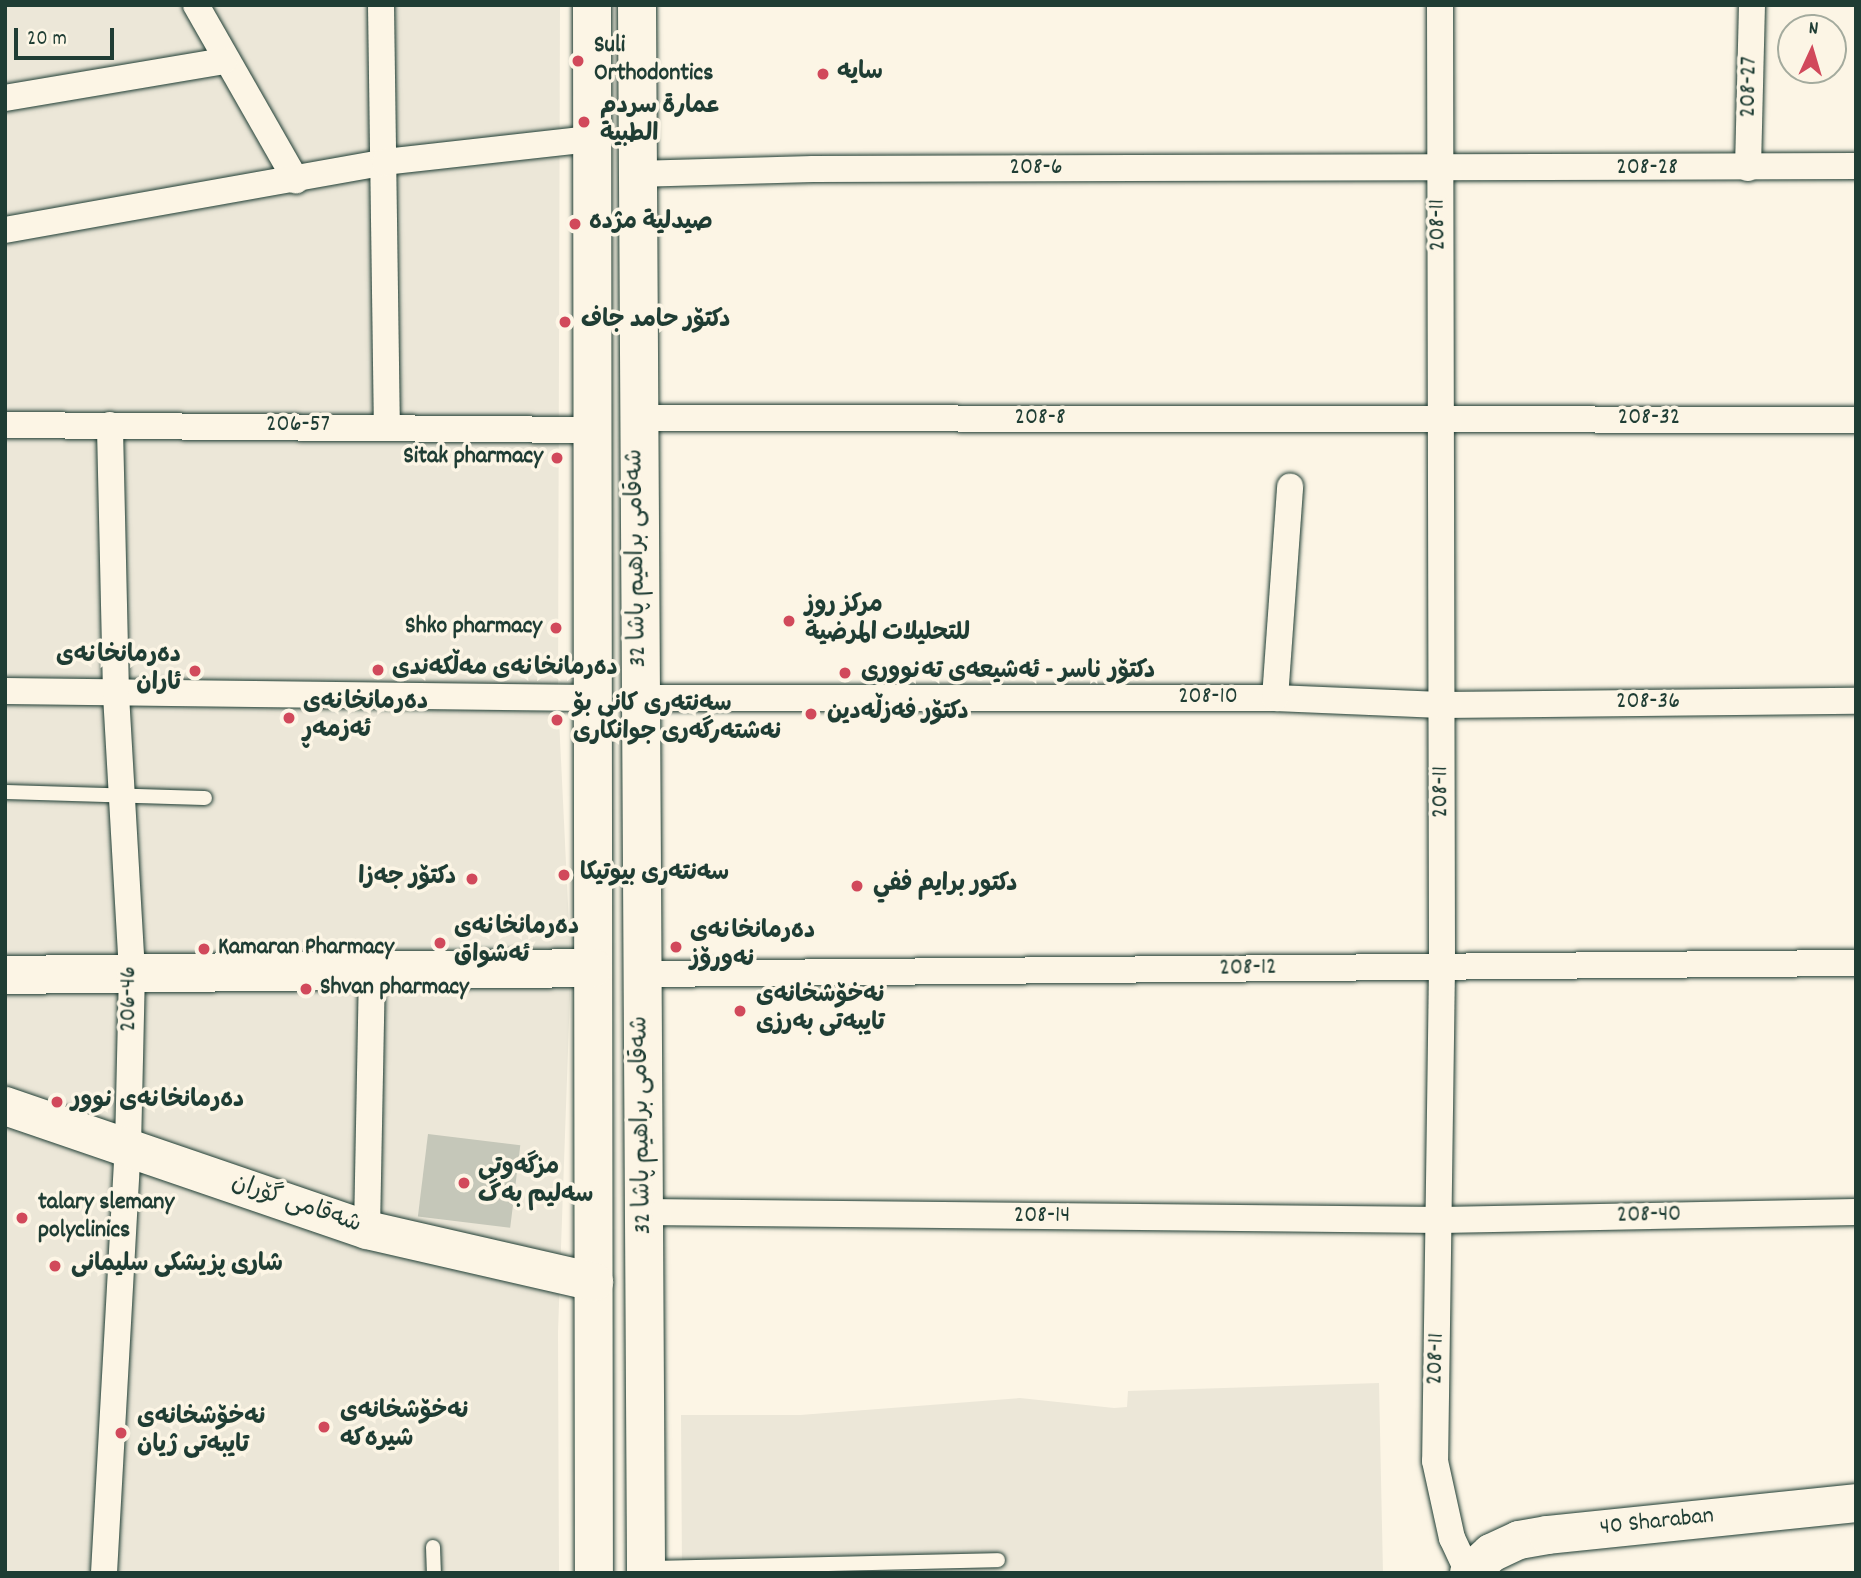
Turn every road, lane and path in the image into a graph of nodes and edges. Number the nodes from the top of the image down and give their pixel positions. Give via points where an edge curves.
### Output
1 (196, 5) edge
2 (381, 5) edge
3 (592, 5) edge
4 (637, 5) edge
5 (1440, 5) edge
6 (1752, 5) edge
7 (225, 61) junction
8 (5, 98) edge
9 (591, 139) junction
10 (385, 162) junction
11 (1856, 166) edge
12 (1748, 168) junction
13 (1438, 170) junction
14 (635, 174) junction
15 (296, 180) junction
16 (5, 230) edge
17 (637, 418) junction
18 (1443, 418) junction
19 (1856, 420) edge
20 (5, 425) edge
21 (110, 425) junction
22 (387, 427) junction
23 (590, 430) junction
24 (1290, 487) dead end
25 (5, 691) edge
26 (116, 693) junction
27 (593, 698) junction
28 (639, 698) junction
29 (1275, 698) junction
30 (1856, 701) edge
31 (1441, 705) junction
32 (5, 792) edge
33 (121, 796) junction
34 (205, 798) dead end
35 (1856, 963) edge
36 (1442, 967) junction
37 (372, 968) junction
38 (593, 968) junction
39 (132, 972) junction
40 (641, 974) junction
41 (5, 975) edge
42 (5, 1106) edge
43 (128, 1147) junction
44 (644, 1212) junction
45 (1856, 1212) edge
46 (1441, 1220) junction
47 (367, 1230) junction
48 (594, 1282) junction
49 (1856, 1503) edge
50 (433, 1547) dead end
51 (998, 1560) dead end
52 (646, 1571) edge
53 (104, 1573) edge
54 (434, 1573) edge
55 (594, 1573) edge
56 (1469, 1573) edge

1 - 7 street
2 - 10 street
3 - 9 main road, شەقامی براهیم پاشا 32
4 - 14 main road, شەقامی براهیم پاشا 32
5 - 13 street, 208-11
6 - 12 street, 208-27
7 - 8 street
7 - 15 street
9 - 10 street
9 - 23 main road, شەقامی براهیم پاشا 32
10 - 15 street
10 - 22 street
11 - 12 street, 208-28
12 - 13 street, 208-28
13 - 14 street, 208-6 via 813,169
13 - 18 street, 208-11
14 - 17 main road, شەقامی براهیم پاشا 32
15 - 16 street
17 - 18 street, 208-8
17 - 28 main road, شەقامی براهیم پاشا 32
18 - 19 street, 208-32
18 - 31 street, 208-11
20 - 21 street, 206-57
21 - 22 street, 206-57
21 - 26 street, 206-46
22 - 23 street, 206-57
23 - 27 main road, شەقامی براهیم پاشا 32
24 - 29 street
25 - 26 street
26 - 27 street
26 - 33 street, 206-46
27 - 38 main road, شەقامی براهیم پاشا 32
28 - 29 street, 208-10
28 - 40 main road, شەقامی براهیم پاشا 32
29 - 31 street, 208-10
30 - 31 street, 208-36
31 - 36 street, 208-11
32 - 33 lane
33 - 34 lane
33 - 39 street, 206-46
35 - 36 street, 208-12
36 - 40 street, 208-12
36 - 46 street, 208-11
37 - 38 main road
37 - 39 main road
37 - 47 street
38 - 48 main road, شەقامی براهیم پاشا 32
39 - 41 main road
39 - 43 street, 206-46
40 - 44 main road, شەقامی براهیم پاشا 32
42 - 43 main road, شەقامی گۆران
43 - 47 main road, شەقامی گۆران
43 - 53 street, 206-46
44 - 46 street, 208-14
44 - 52 main road, شەقامی براهیم پاشا 32
45 - 46 street, 208-40
46 - 56 street, 208-11 via 1435,1461 1452,1538
47 - 48 main road, شەقامی گۆران
48 - 55 main road, شەقامی براهیم پاشا 32
49 - 56 main road, 40 Sharaban via 1538,1536 1491,1553
50 - 54 lane
51 - 52 lane

